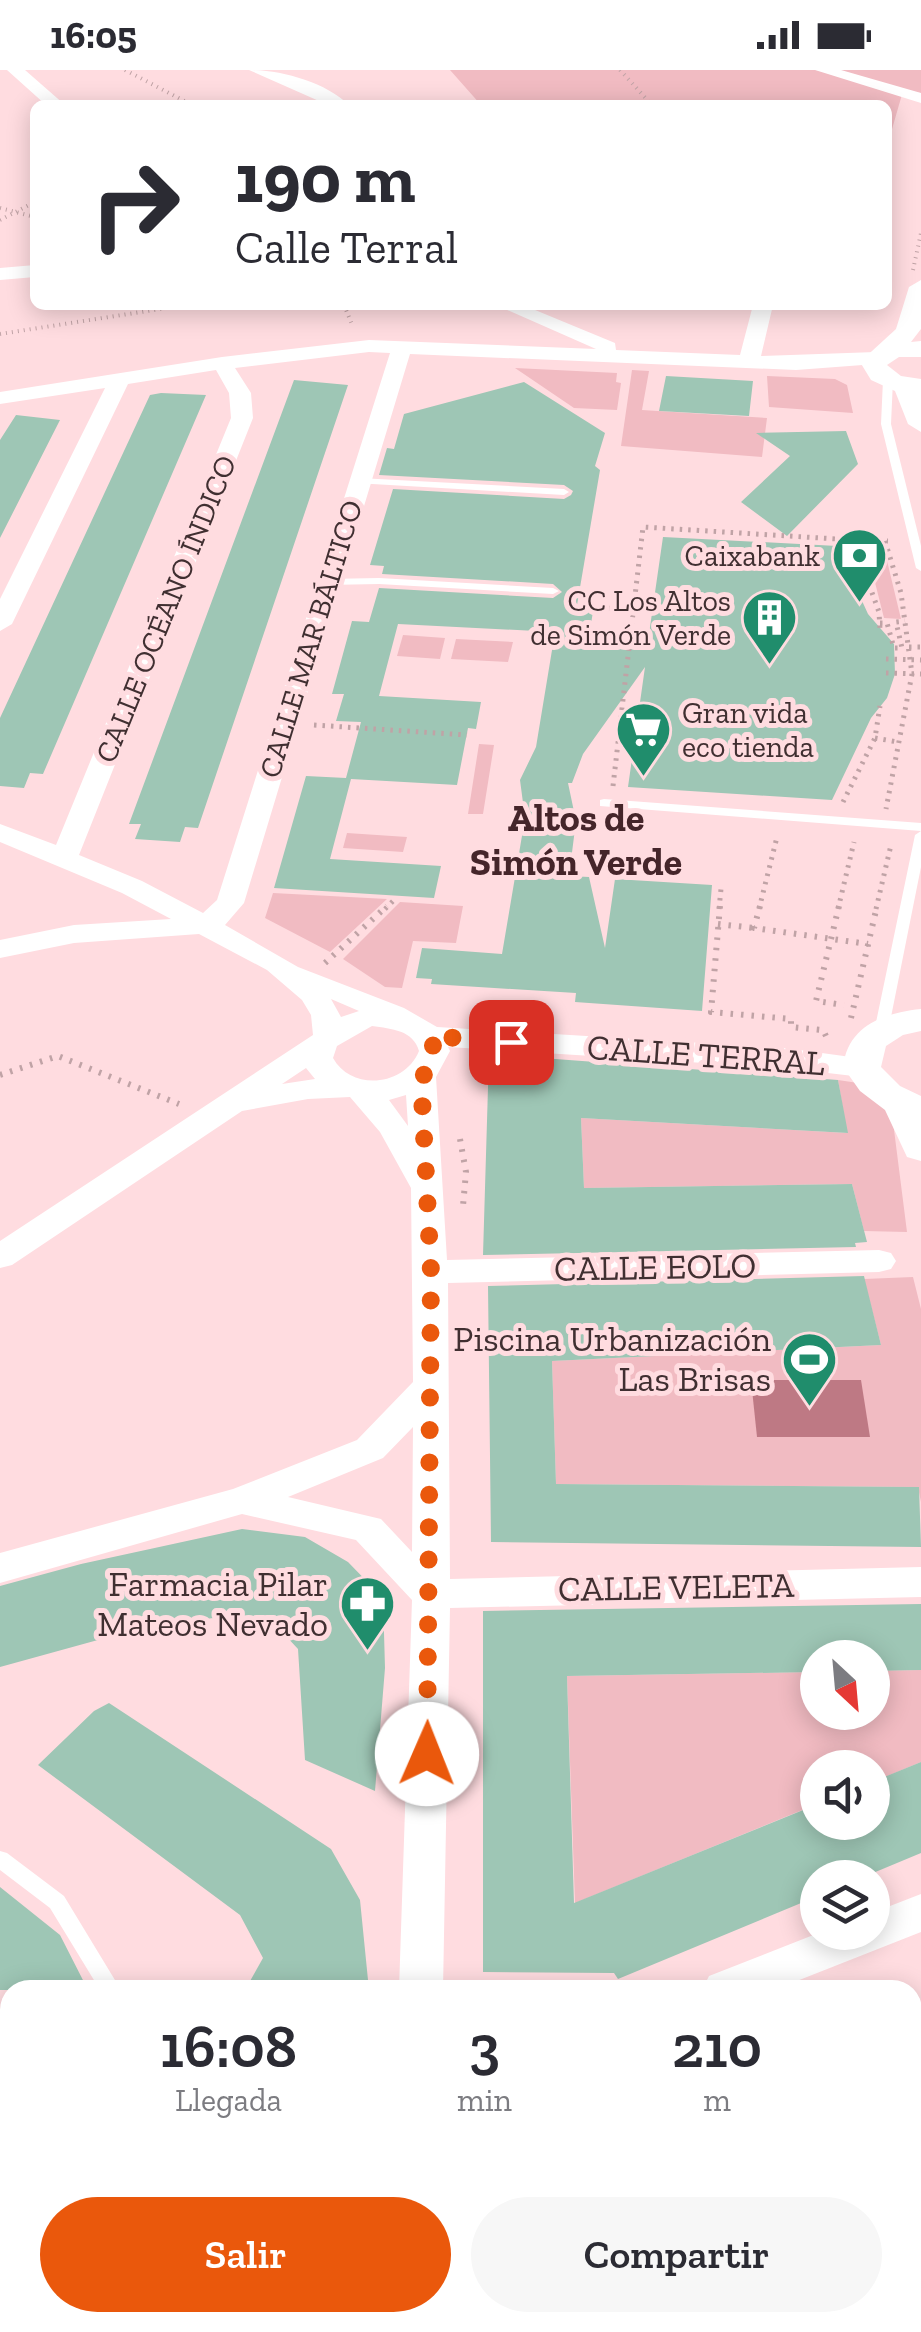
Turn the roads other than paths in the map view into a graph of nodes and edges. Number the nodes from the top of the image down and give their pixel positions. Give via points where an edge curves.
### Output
1 (14, 70) edge
2 (257, 70) edge
3 (823, 70) edge
4 (921, 98) edge
5 (50, 100) edge
6 (332, 100) edge
7 (30, 271) edge
8 (0, 274) edge
9 (921, 287) edge
10 (518, 310) edge
11 (762, 310) edge
12 (402, 346) junction
13 (921, 349) edge
14 (630, 356) junction
15 (748, 362) junction
16 (222, 364) junction
17 (893, 373) edge
18 (120, 379) junction
19 (0, 398) edge
20 (921, 424) edge
21 (359, 481) junction
22 (564, 492) dead end
23 (921, 568) edge
24 (327, 582) junction
25 (554, 590) dead end
26 (0, 624) edge
27 (608, 799) road end
28 (921, 827) edge
29 (0, 832) edge
30 (921, 835) edge
31 (65, 856) junction
32 (208, 925) junction
33 (0, 949) edge
34 (269, 959) junction
35 (921, 984) edge
36 (898, 1026) edge
37 (420, 1029) junction
38 (326, 1038) junction
39 (847, 1061) junction
40 (421, 1078) junction
41 (359, 1088) junction
42 (911, 1106) edge
43 (208, 1117) junction
44 (921, 1148) edge
45 (426, 1193) junction
46 (0, 1256) edge
47 (880, 1262) dead end
48 (431, 1272) junction
49 (431, 1386) junction
50 (242, 1500) junction
51 (0, 1568) edge
52 (921, 1582) edge
53 (430, 1596) junction
54 (0, 1860) edge
55 (921, 1913) edge
56 (890, 1925) edge
57 (831, 1950) edge
58 (105, 1980) edge
59 (421, 1980) edge
60 (762, 1980) edge

1 - 5 street
2 - 6 street
3 - 4 street
7 - 8 street
9 - 17 street
10 - 14 street
11 - 15 street
12 - 14 street
12 - 16 street
12 - 21 street, CALLE MAR BÁLTICO
13 - 17 street
14 - 15 street
15 - 17 street
16 - 18 street
16 - 31 street, CALLE OCÉANO ÍNDICO via 240,393 242,418
17 - 20 street
17 - 23 lane via 886,424
18 - 19 street
18 - 26 street
21 - 22 lane
21 - 24 street, CALLE MAR BÁLTICO
24 - 25 lane
24 - 32 street, CALLE MAR BÁLTICO via 230,903
27 - 28 lane
29 - 31 street
30 - 36 lane
31 - 32 street
32 - 33 street via 74,934
32 - 34 street
34 - 37 street
34 - 38 street via 314,996 326,1015
35 - 36 street
36 - 39 street
37 - 38 street via 373,1017 343,1024
37 - 39 street, CALLE TERRAL
37 - 40 street via 436,1052
38 - 41 street via 320,1060 328,1073
38 - 43 street
39 - 42 street
40 - 41 street via 393,1089
40 - 45 street
41 - 43 street via 272,1094
41 - 45 street via 394,1129
42 - 44 street
43 - 46 street
45 - 48 street
47 - 48 street, CALLE EOLO
48 - 49 street
49 - 50 street via 370,1449
49 - 53 street
50 - 51 street
50 - 53 street via 368,1529
52 - 53 street, CALLE VELETA
53 - 59 street
54 - 58 lane via 58,1902
55 - 56 street
57 - 60 street

